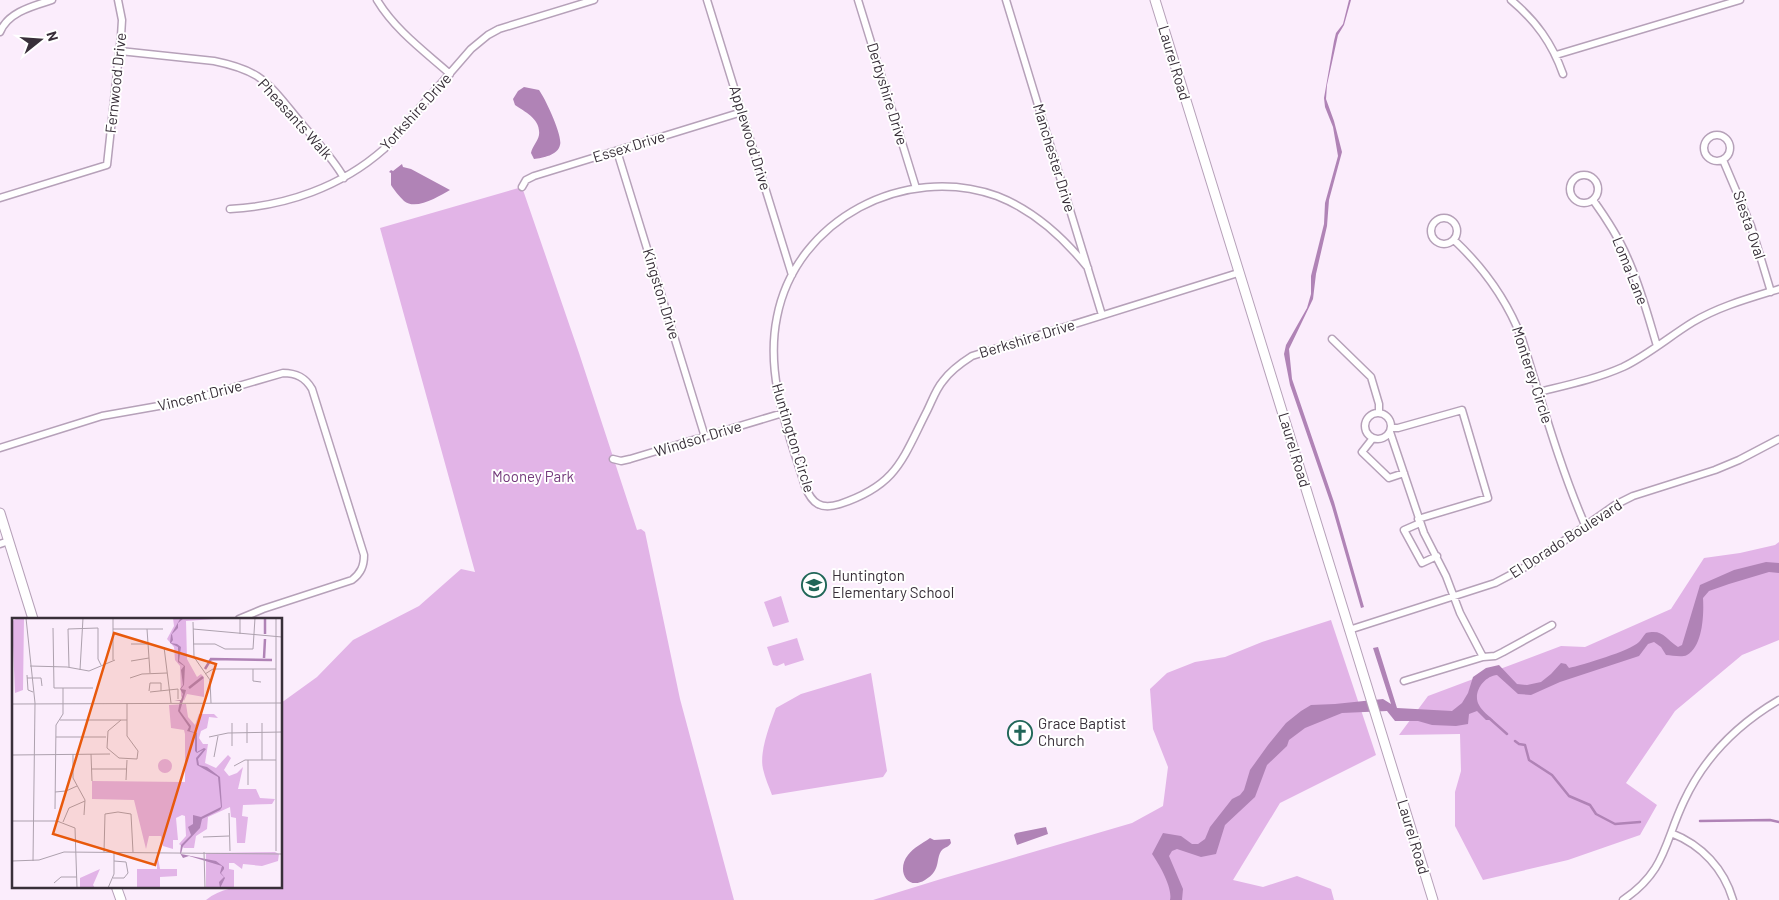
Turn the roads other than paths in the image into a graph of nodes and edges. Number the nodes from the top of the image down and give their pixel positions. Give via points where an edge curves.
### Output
1 (52, 0) edge
2 (118, 0) edge
3 (377, 0) edge
4 (594, 0) edge
5 (707, 0) edge
6 (858, 0) edge
7 (1006, 0) edge
8 (1154, 0) edge
9 (1511, 0) edge
10 (1740, 0) edge
11 (0, 32) edge
12 (120, 50) junction
13 (1556, 55) junction
14 (450, 74) junction
15 (1563, 74) dead end
16 (742, 112) junction
17 (617, 151) junction
18 (1723, 160) junction
19 (344, 178) junction
20 (522, 188) dead end
21 (916, 188) junction
22 (0, 198) edge
23 (1593, 200) junction
24 (230, 209) dead end
25 (1454, 240) junction
26 (1088, 268) junction
27 (1238, 273) junction
28 (792, 275) junction
29 (1779, 289) edge
30 (1771, 292) junction
31 (1102, 316) junction
32 (1332, 339) dead end
33 (1657, 346) junction
34 (1538, 392) junction
35 (783, 413) junction
36 (1379, 413) junction
37 (1391, 430) junction
38 (705, 437) junction
39 (1373, 438) junction
40 (1779, 439) edge
41 (0, 448) edge
42 (613, 459) dead end
43 (1404, 473) junction
44 (821, 506) joint
45 (0, 513) edge
46 (1419, 521) junction
47 (1585, 525) junction
48 (4, 543) edge
49 (1437, 556) junction
50 (1454, 598) junction
51 (33, 618) edge
52 (241, 618) edge
53 (1552, 625) dead end
54 (1349, 630) junction
55 (1483, 657) junction
56 (1404, 681) dead end
57 (1779, 700) edge
58 (1671, 833) junction
59 (117, 888) edge
60 (121, 900) edge
61 (1433, 900) edge
62 (1623, 900) edge
63 (1733, 900) edge

1 - 11 street via 19,12 7,20
2 - 12 street, Fernwood Drive via 122,20
3 - 14 street via 406,35
4 - 14 street, Yorkshire Drive via 499,29 479,41
5 - 16 street, Applewood Drive
6 - 21 street, Derbyshire Drive
7 - 26 street, Manchester Drive
8 - 27 street, Laurel Road
9 - 13 street via 1537,25
10 - 13 street
12 - 19 street, Pheasants Walk via 226,63 258,77 333,160
12 - 22 street, Fernwood Drive via 107,165
13 - 15 street
14 - 19 street, Yorkshire Drive via 384,149
16 - 17 street, Essex Drive
16 - 28 street, Applewood Drive
17 - 20 street, Essex Drive via 534,176 526,180
17 - 38 street, Kingston Drive
18 - 18 street via 1729,153 1730,144 1720,135 1712,136 1705,142 1705,154 1715,161
18 - 30 street, Siesta Oval via 1751,226
19 - 24 street, Yorkshire Drive via 316,191 268,205
21 - 26 street, Huntington Circle via 968,189 1006,200 1054,232
21 - 28 street, Huntington Circle via 886,196 848,214 822,235
23 - 23 street, Loma Lane via 1597,192 1596,183 1585,176 1576,178 1571,185 1573,198 1580,203
23 - 33 street, Loma Lane via 1627,256
25 - 25 street via 1457,228 1452,220 1436,221 1431,228 1432,237 1442,244
25 - 34 street, Monterey Circle via 1480,266 1505,300 1522,339
26 - 31 street, Manchester Drive
27 - 31 street, Berkshire Drive
27 - 54 street, Laurel Road
28 - 35 street, Huntington Circle via 777,316 773,345 775,378
29 - 30 street
30 - 33 street via 1714,311
31 - 44 street, Berkshire Drive via 986,350 966,360 942,382 890,477 868,493 838,504
32 - 36 street via 1371,377
33 - 34 street via 1606,374
34 - 47 street, Monterey Circle via 1569,488
35 - 38 street, Windsor Drive
35 - 44 street, Huntington Circle via 804,486
36 - 37 street via 1390,419
36 - 39 street via 1371,415 1366,422 1366,431
37 - 39 street via 1384,438
37 - 43 street
37 - 46 street via 1462,410 1468,427 1488,498
38 - 42 street, Windsor Drive via 630,459
39 - 43 street via 1362,452 1389,478
40 - 47 street, El Dorado Boulevard via 1715,470 1633,496
41 - 52 street, Vincent Drive via 102,416 187,401 283,373 303,378 312,389 338,470 364,555 362,569 346,583
43 - 46 street
45 - 48 street
46 - 49 street
46 - 49 street via 1404,530 1422,563
47 - 50 street, El Dorado Boulevard via 1514,574 1496,584
48 - 51 street
49 - 50 street
50 - 54 street, El Dorado Boulevard
50 - 55 street
53 - 55 street via 1495,656
54 - 61 street, Laurel Road
55 - 56 street
57 - 58 street via 1746,722 1717,750 1684,800
58 - 62 street via 1662,859 1653,872
58 - 63 street via 1689,841 1710,858 1724,877
59 - 60 street

